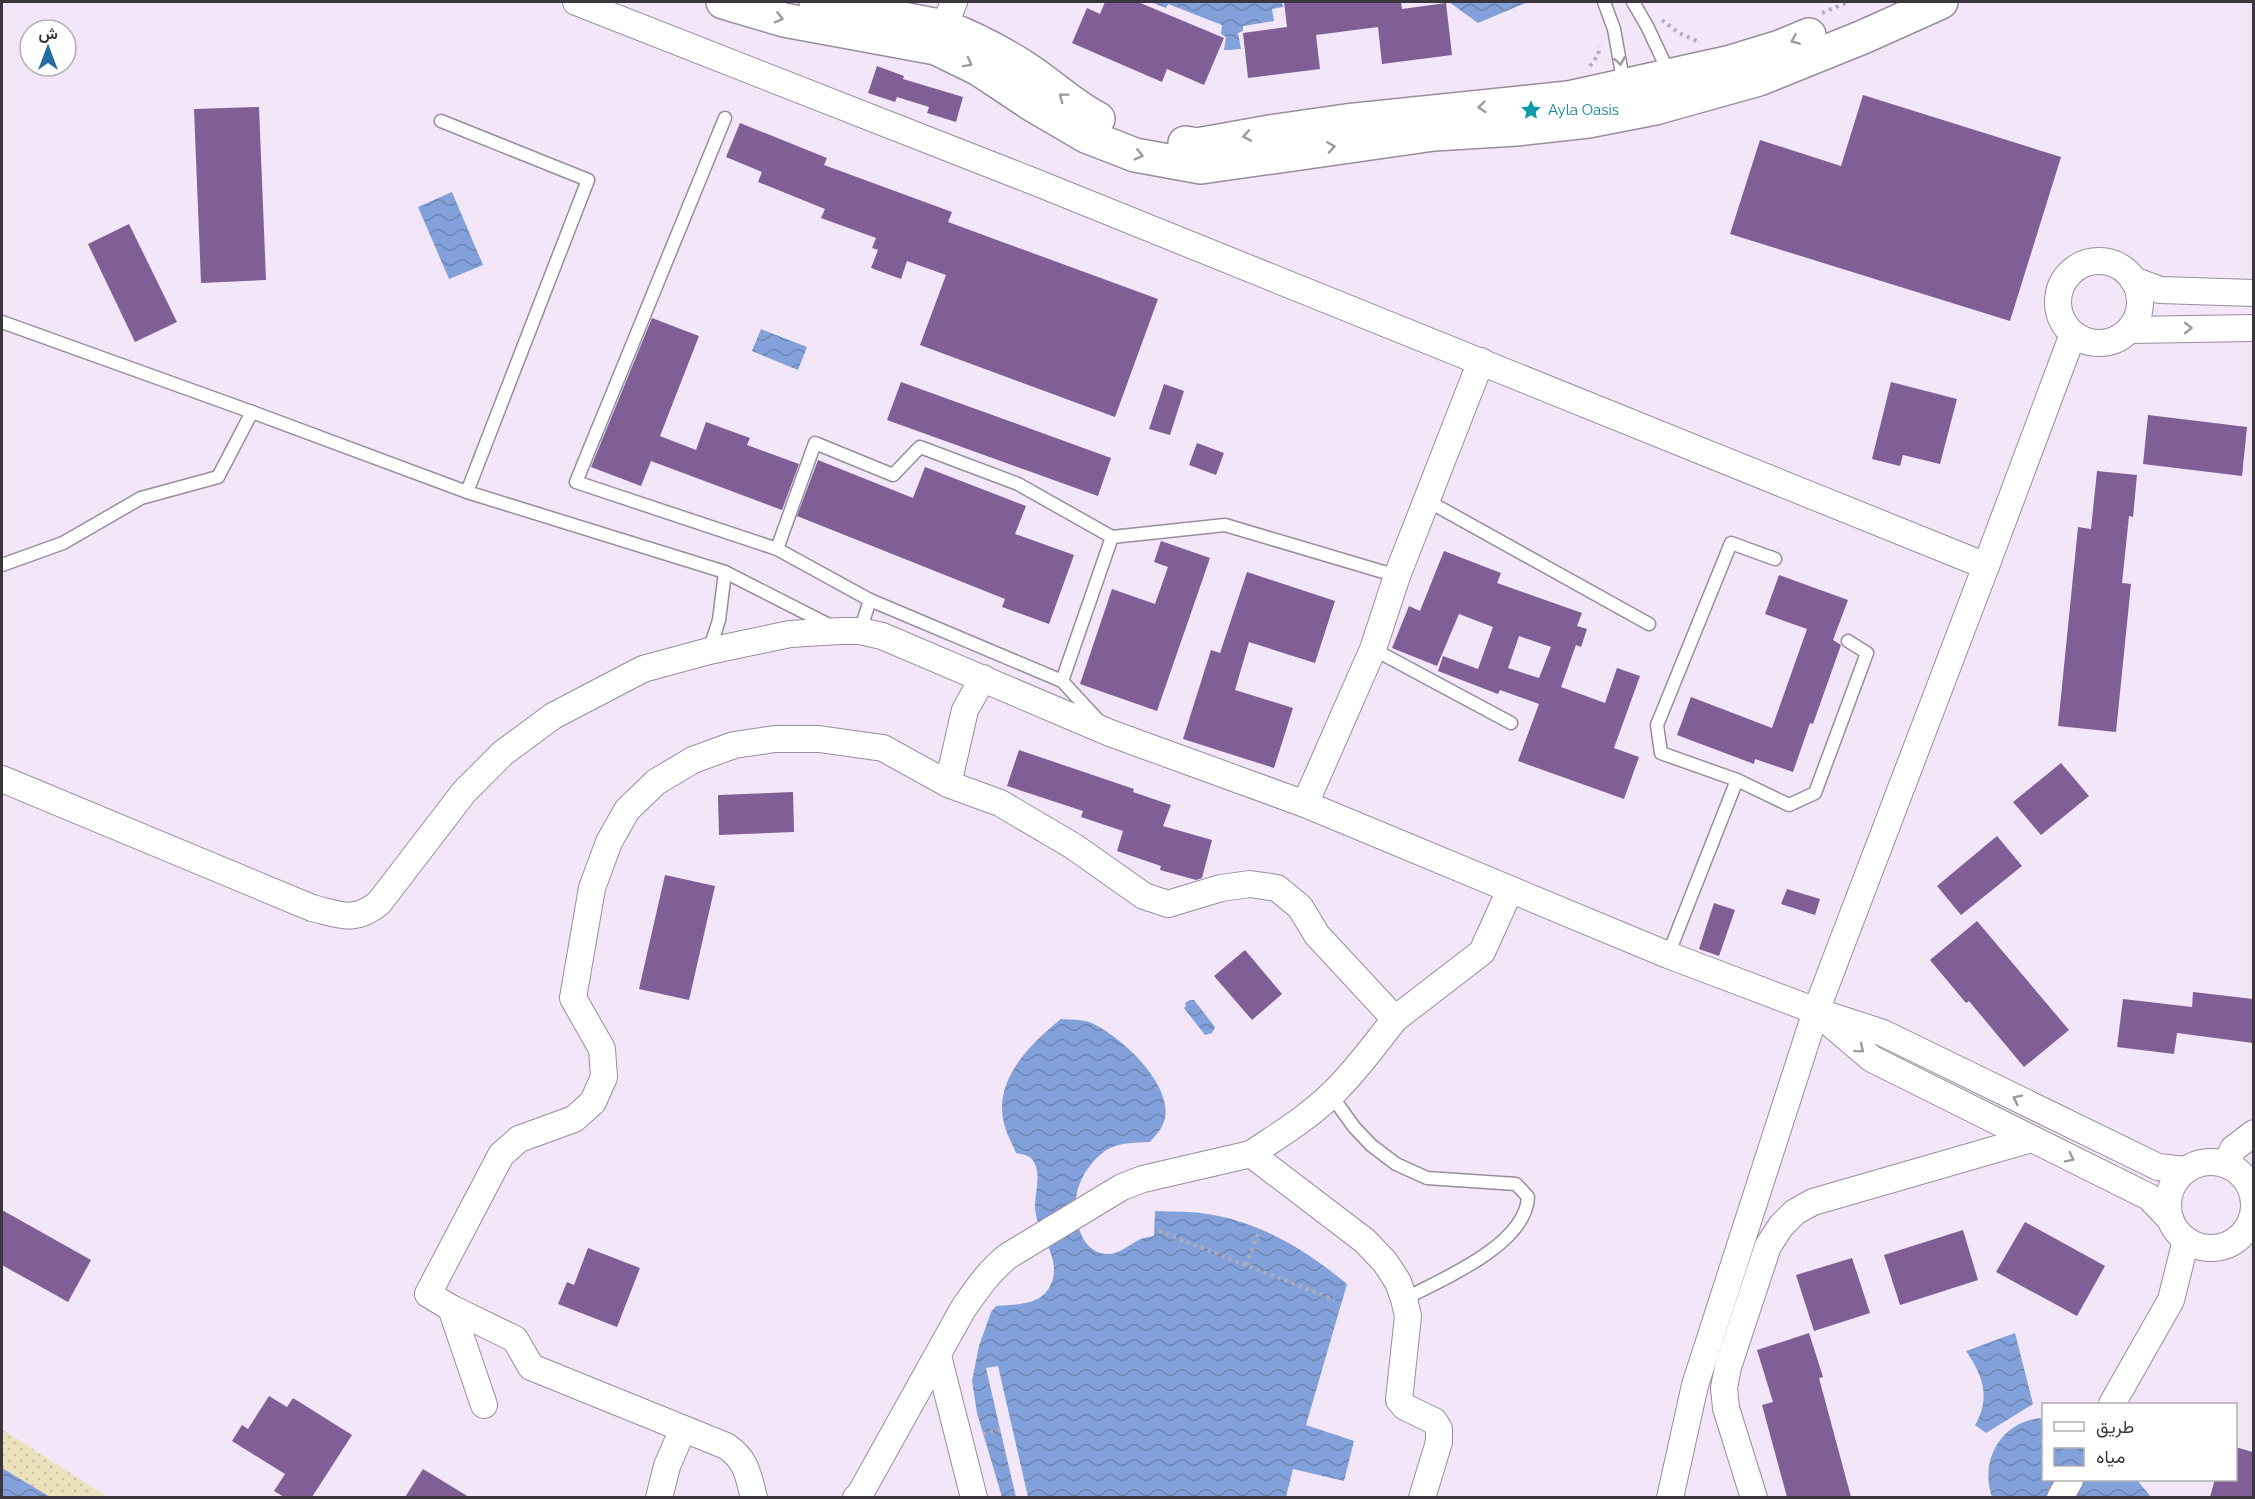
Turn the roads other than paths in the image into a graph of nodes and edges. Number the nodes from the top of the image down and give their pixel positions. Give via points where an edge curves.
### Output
1 (576, 2) edge
2 (723, 2) edge
3 (816, 2) edge
4 (1633, 2) edge
5 (1888, 2) edge
6 (1941, 2) edge
7 (1605, 3) edge
8 (945, 26) edge
9 (1669, 75) junction
10 (1624, 86) junction
11 (1655, 108) junction
12 (1515, 116) junction
13 (725, 118) dead end
14 (441, 121) dead end
15 (2133, 280) junction
16 (2253, 293) edge
17 (2, 322) edge
18 (2253, 328) edge
19 (2130, 330) junction
20 (2073, 334) junction
21 (1481, 361) junction
22 (252, 412) junction
23 (467, 492) junction
24 (1426, 500) junction
25 (1112, 537) junction
26 (777, 549) junction
27 (1775, 559) dead end
28 (2, 565) edge
29 (1986, 566) junction
30 (725, 572) junction
31 (1397, 576) junction
32 (870, 600) junction
33 (1648, 624) dead end
34 (850, 631) junction
35 (1848, 640) dead end
36 (1373, 649) junction
37 (709, 651) junction
38 (983, 678) junction
39 (1062, 681) junction
40 (1510, 723) dead end
41 (1110, 733) junction
42 (2, 779) edge
43 (1737, 780) junction
44 (948, 784) junction
45 (1305, 804) junction
46 (1510, 890) junction
47 (1668, 955) junction
48 (1815, 1011) junction
49 (1395, 1019) junction
50 (1331, 1095) junction
51 (2253, 1133) edge
52 (2031, 1139) junction
53 (1251, 1154) junction
54 (2226, 1165) junction
55 (2186, 1170) junction
56 (2170, 1219) junction
57 (2186, 1240) junction
58 (1404, 1299) junction
59 (452, 1308) junction
60 (938, 1356) junction
61 (2113, 1403) edge
62 (484, 1405) dead end
63 (683, 1429) junction
64 (2069, 1481) edge
65 (659, 1497) edge
66 (754, 1497) edge
67 (856, 1497) edge
68 (974, 1497) edge
69 (1422, 1497) edge
70 (1670, 1497) edge
71 (1754, 1497) edge
72 (2060, 1497) edge

1 - 21 street
2 -> 8 street via 784,20
3 - 8 street
4 - 9 lane
5 -> 9 street via 1780,47
6 - 11 street via 1759,79
7 -> 10 lane
8 - 12 street via 1023,67 1096,118 1129,131 1197,145 1346,121
9 - 10 street
9 - 11 lane
10 - 11 lane
10 - 12 street via 1568,98
11 - 12 street via 1588,121
13 - 26 lane via 576,482
14 - 23 lane via 588,180
15 - 16 street via 2160,290
15 - 19 street via 2140,306
15 - 20 street via 2111,263 2097,261 2071,272 2062,283 2058,310 2063,324
17 - 22 lane
19 -> 18 street
19 - 20 street via 2120,338 2096,344
20 - 29 street
21 - 24 street
21 - 29 street
22 - 23 lane
22 - 28 lane via 218,477 141,498 63,543
23 - 30 lane
24 - 31 street
24 - 33 lane
25 - 26 lane via 1018,484 920,447 893,476 815,443
25 - 31 lane via 1225,525
25 - 39 lane
26 - 32 lane
27 - 43 lane via 1731,543 1657,725 1661,753
29 - 48 street
30 - 34 lane
30 - 37 lane via 719,620
31 - 36 street
32 - 34 lane
32 - 39 lane
34 - 37 street via 790,634
34 - 38 street via 882,636
35 - 43 lane via 1867,653 1815,793 1789,805
36 - 40 lane
36 - 45 street
37 - 42 street via 643,669 553,716 503,753 464,792 378,903 365,914 347,917 312,908
38 - 41 street
38 - 44 street via 965,710
39 - 41 lane
41 - 45 street
43 - 47 lane
44 - 49 street via 1000,803 1152,899 1168,904 1221,888 1250,884 1277,888 1300,907 1317,934
44 - 59 street via 883,748 819,739 775,740 734,745 693,760 656,782 627,810 609,842 592,888 573,998 602,1049 604,1077 593,1102 574,1119 519,1139 501,1155 428,1294
45 - 46 street
46 - 47 street
46 - 49 street via 1482,952
47 - 48 street
48 -> 52 street via 1872,1059
55 -> 48 street via 2158,1167 1883,1033
48 - 70 street via 1695,1385
49 - 50 street
50 - 53 street
50 - 58 lane via 1371,1146 1396,1164 1427,1178 1516,1184 1528,1197 1524,1216 1500,1243 1472,1264
51 - 54 street via 2233,1149
52 -> 56 street via 2150,1197
52 - 71 street via 1813,1202 1780,1226 1768,1246 1724,1388 1726,1408
53 - 58 street via 1365,1241 1385,1262
53 - 60 street via 1122,1187 1008,1256 982,1281
54 - 55 street via 2212,1162
54 - 57 street via 2248,1184 2253,1212 2248,1226 2239,1238 2226,1245 2212,1248
55 - 56 street via 2170,1192
56 - 57 street
57 - 61 street via 2171,1300
58 - 69 street via 1408,1316 1399,1400 1434,1421 1439,1430
59 - 62 street
59 - 63 street via 515,1339 531,1367
60 - 67 street
60 - 68 street
63 - 65 street
63 - 66 street via 715,1440 738,1454
64 - 72 street

